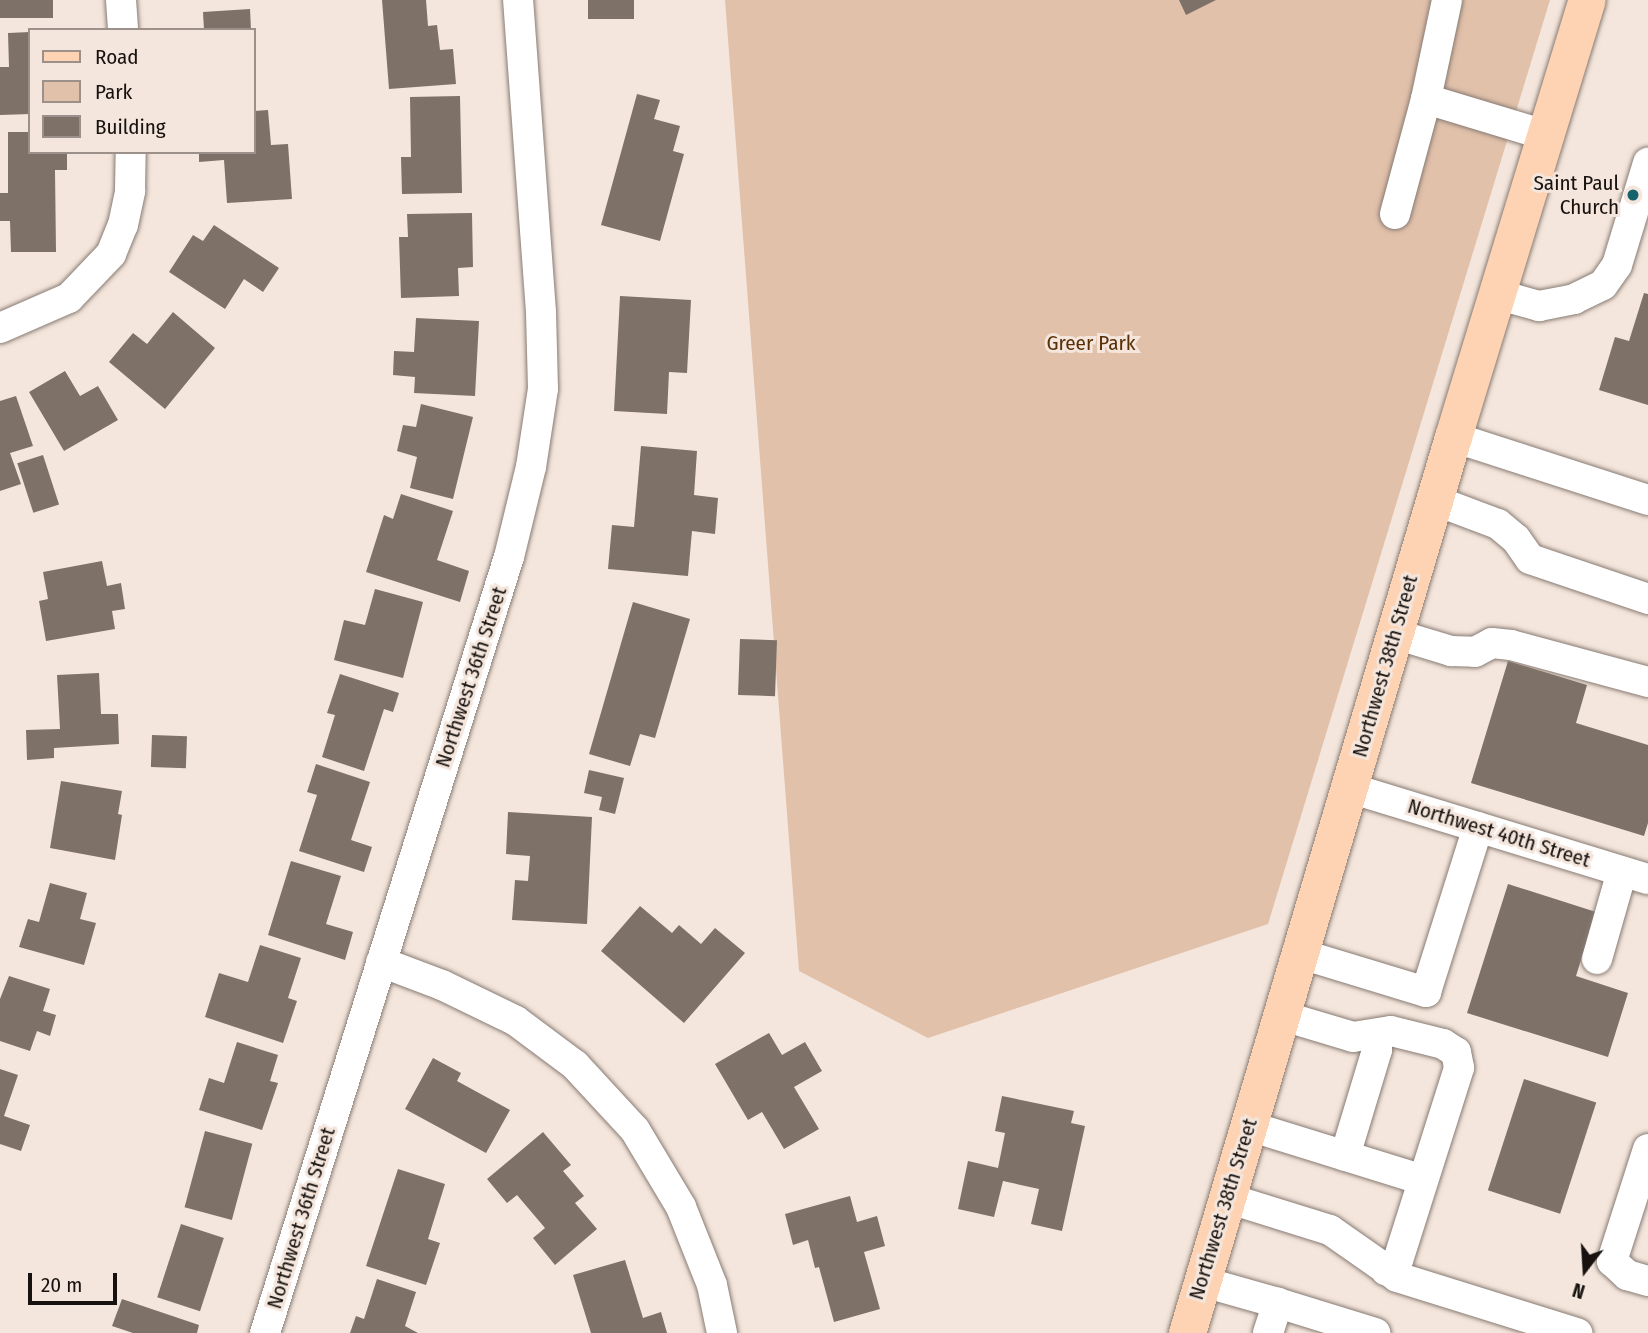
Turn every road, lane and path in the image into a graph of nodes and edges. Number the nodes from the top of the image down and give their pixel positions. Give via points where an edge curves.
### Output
1 (121, 0) edge
2 (517, 0) edge
3 (1447, 0) edge
4 (1587, 0) edge
5 (123, 28) edge
6 (1426, 99) junction
7 (1545, 135) junction
8 (131, 154) edge
9 (1648, 163) edge
10 (1395, 214) dead end
11 (1496, 294) junction
12 (0, 328) edge
13 (1452, 437) junction
14 (1434, 500) junction
15 (1648, 500) edge
16 (1648, 599) edge
17 (1395, 634) junction
18 (1648, 682) edge
19 (1350, 788) junction
20 (1478, 827) junction
21 (1635, 875) edge
22 (1301, 954) junction
23 (1597, 960) dead end
24 (381, 962) junction
25 (1283, 1016) junction
26 (1373, 1034) junction
27 (1249, 1126) junction
28 (1648, 1149) edge
29 (1345, 1156) junction
30 (1423, 1180) junction
31 (1227, 1198) junction
32 (1385, 1270) junction
33 (1199, 1281) junction
34 (1648, 1281) edge
35 (1278, 1303) junction
36 (1191, 1332) edge
37 (265, 1333) edge
38 (722, 1333) edge
39 (1268, 1333) edge
40 (1375, 1333) edge
41 (1577, 1333) edge

1 - 5 street
2 - 24 street, Northwest 36th Street via 543,389 531,467 509,557
3 - 6 street
4 - 7 main road, Northwest 38th Street
6 - 7 street
6 - 10 street
7 - 11 main road, Northwest 38th Street
8 - 12 street via 130,191 111,254 69,298
9 - 11 street via 1617,265 1603,285 1574,299 1539,306
11 - 13 main road, Northwest 38th Street
13 - 14 main road, Northwest 38th Street
13 - 15 street
14 - 16 street via 1498,524 1530,559
14 - 17 main road, Northwest 38th Street
17 - 18 street via 1451,651 1475,652 1492,643 1511,645
17 - 19 main road, Northwest 38th Street
19 - 20 street, Northwest 40th Street
19 - 22 main road, Northwest 38th Street
20 - 21 street, Northwest 40th Street
20 - 22 street via 1426,992
21 - 23 street
22 - 25 main road, Northwest 38th Street
24 - 37 street, Northwest 36th Street
24 - 38 street via 516,1021 575,1065 635,1130 681,1207 712,1285
25 - 26 street via 1353,1037
25 - 27 main road, Northwest 38th Street
26 - 29 street via 1377,1050
26 - 30 street via 1391,1031 1443,1044 1456,1052 1459,1068
27 - 29 street
27 - 31 main road, Northwest 38th Street
28 - 34 street via 1612,1261 1627,1275
29 - 30 street
30 - 32 street via 1398,1260
31 - 32 street via 1330,1230
31 - 33 main road, Northwest 38th Street
32 - 41 street via 1425,1287
33 - 35 street
33 - 36 main road, Northwest 38th Street
35 - 39 street
35 - 40 street

